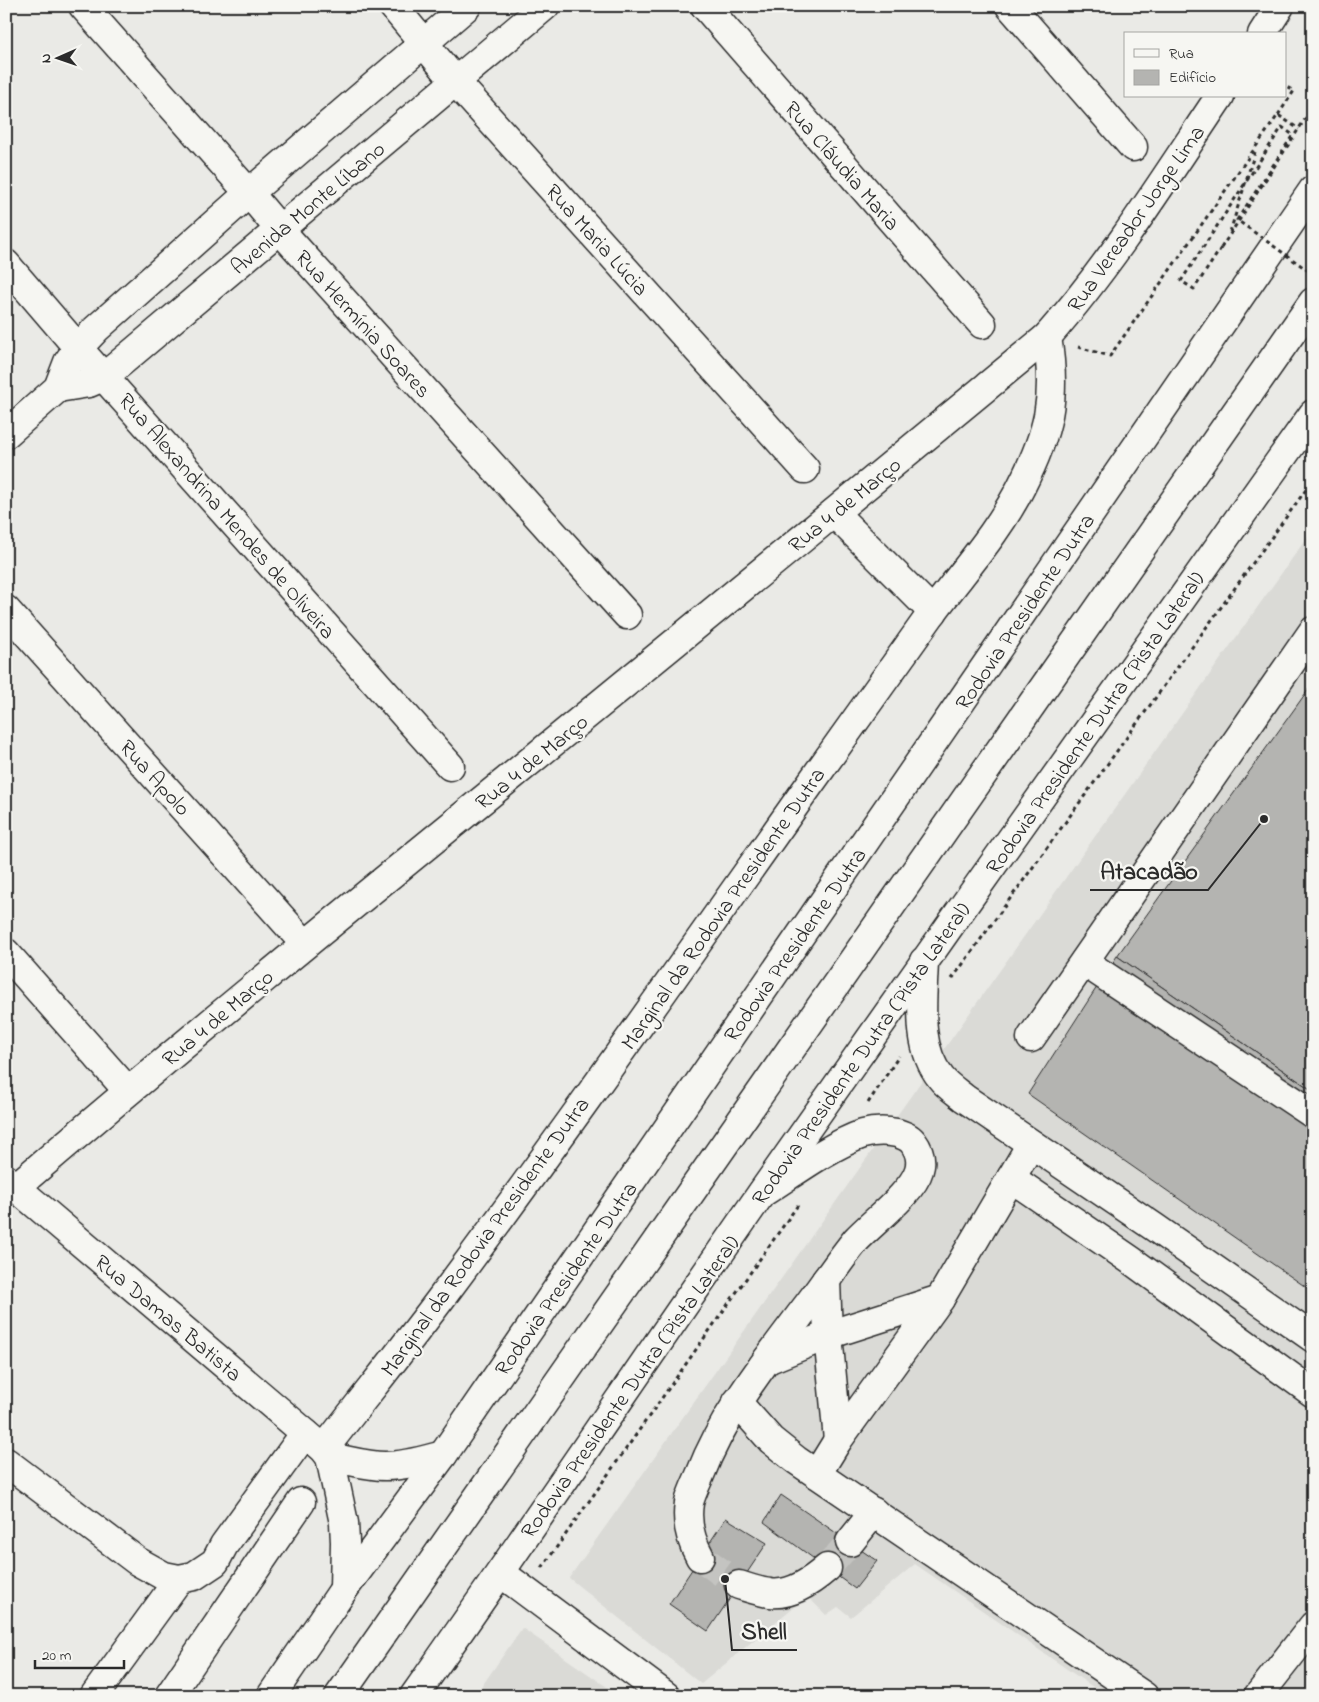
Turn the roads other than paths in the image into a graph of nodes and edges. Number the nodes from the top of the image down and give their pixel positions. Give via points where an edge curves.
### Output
1 (83, 6) edge
2 (393, 6) edge
3 (467, 6) edge
4 (545, 6) edge
5 (705, 6) edge
6 (1010, 6) edge
7 (1280, 6) edge
8 (1263, 32) edge
9 (424, 43) junction
10 (455, 81) junction
11 (1219, 98) edge
12 (1133, 147) dead end
13 (1313, 190) edge
14 (249, 193) junction
15 (280, 230) junction
16 (6, 264) edge
17 (1313, 302) edge
18 (982, 324) dead end
19 (1047, 337) junction
20 (78, 348) junction
21 (105, 376) junction
22 (58, 388) junction
23 (1313, 414) edge
24 (6, 434) edge
25 (805, 470) dead end
26 (834, 513) junction
27 (6, 610) edge
28 (933, 612) junction
29 (627, 615) dead end
30 (1313, 631) edge
31 (450, 766) dead end
32 (305, 944) junction
33 (6, 954) edge
34 (924, 961) junction
35 (1084, 962) junction
36 (1032, 1038) dead end
37 (128, 1091) junction
38 (1313, 1114) edge
39 (1031, 1144) junction
40 (1011, 1178) junction
41 (11, 1183) edge
42 (762, 1193) junction
43 (826, 1280) junction
44 (940, 1298) junction
45 (828, 1335) junction
46 (1313, 1338) edge
47 (766, 1360) junction
48 (1313, 1393) edge
49 (738, 1402) junction
50 (838, 1440) junction
51 (320, 1446) junction
52 (443, 1455) junction
53 (6, 1462) edge
54 (817, 1474) junction
55 (301, 1502) dead end
56 (874, 1512) junction
57 (850, 1542) tunnel mouth
58 (700, 1557) tunnel mouth
59 (827, 1568) tunnel mouth
60 (501, 1573) junction
61 (179, 1580) junction
62 (739, 1585) tunnel mouth
63 (344, 1589) junction
64 (1313, 1626) edge
65 (94, 1696) edge
66 (169, 1696) edge
67 (271, 1696) edge
68 (339, 1696) edge
69 (414, 1696) edge
70 (666, 1696) edge
71 (1144, 1696) edge
72 (1258, 1696) edge

1 - 14 main road, Rua Hermínia Soares
2 - 9 main road, Rua Maria Lúcia
3 - 9 main road, Avenida Monte Líbano
4 - 10 main road, Avenida Monte Líbano
5 - 18 main road, Rua Cláudia Maria
6 - 12 main road
7 - 8 main road
9 - 10 main road, Rua Maria Lúcia
9 - 14 main road, Avenida Monte Líbano
10 - 15 main road, Avenida Monte Líbano
10 - 25 main road, Rua Maria Lúcia
11 - 19 main road, Rua Vereador Jorge Lima via 1124,239
13 - 52 main road, Rodovia Presidente Dutra
14 - 15 main road, Rua Hermínia Soares
14 - 20 main road, Avenida Monte Líbano
15 - 21 main road, Avenida Monte Líbano
15 - 29 main road, Rua Hermínia Soares
16 - 20 main road, Rua Alexandrina Mendes de Oliveira
17 - 68 main road
19 - 26 main road, Rua 4 de Março
19 - 28 main road, Marginal da Rodovia Presidente Dutra via 1052,396 1041,444 1014,499
20 - 21 main road, Rua Alexandrina Mendes de Oliveira
20 - 22 main road, Avenida Monte Líbano via 68,362
21 - 22 main road, Avenida Monte Líbano via 89,383
21 - 31 main road, Rua Alexandrina Mendes de Oliveira
22 - 24 main road, Avenida Monte Líbano
23 - 34 main road, Rodovia Presidente Dutra (Pista Lateral)
26 - 28 main road
26 - 32 main road, Rua 4 de Março
27 - 32 main road, Rua Apolo
28 - 51 main road, Marginal da Rodovia Presidente Dutra via 447,1291
30 - 35 main road
32 - 37 main road, Rua 4 de Março
33 - 37 main road
34 - 39 main road via 922,1021 926,1052 933,1068 964,1098
34 - 42 main road, Rodovia Presidente Dutra (Pista Lateral)
35 - 36 main road
35 - 38 main road
37 - 41 main road, Rua 4 de Março
39 - 40 main road
39 - 46 main road
40 - 44 main road
40 - 48 main road via 1132,1261
41 - 51 main road, Rua Damas Batista
42 - 43 main road via 841,1144 864,1134 889,1132 902,1135 911,1139 918,1148 919,1170 912,1185 856,1240
42 - 60 main road, Rodovia Presidente Dutra (Pista Lateral)
43 - 45 main road
43 - 47 main road
44 - 45 main road
44 - 50 main road
45 - 47 main road
45 - 50 main road
47 - 49 main road
49 - 54 main road via 771,1440
49 - 58 main road via 710,1449 690,1502 688,1519 694,1547
50 - 54 main road
51 - 52 main road, Rua Damas Batista via 370,1465 411,1464
51 - 61 main road, Marginal da Rodovia Presidente Dutra via 224,1545 215,1562 194,1576
51 - 63 main road via 344,1523
52 - 63 main road, Rodovia Presidente Dutra
53 - 61 main road via 136,1561
54 - 56 main road
55 - 66 main road
56 - 57 main road
56 - 71 main road
59 - 62 main road via 812,1581 782,1592 771,1593
60 - 69 main road, Rodovia Presidente Dutra (Pista Lateral)
60 - 70 main road
61 - 65 main road
63 - 67 main road, Rodovia Presidente Dutra
64 - 72 main road

